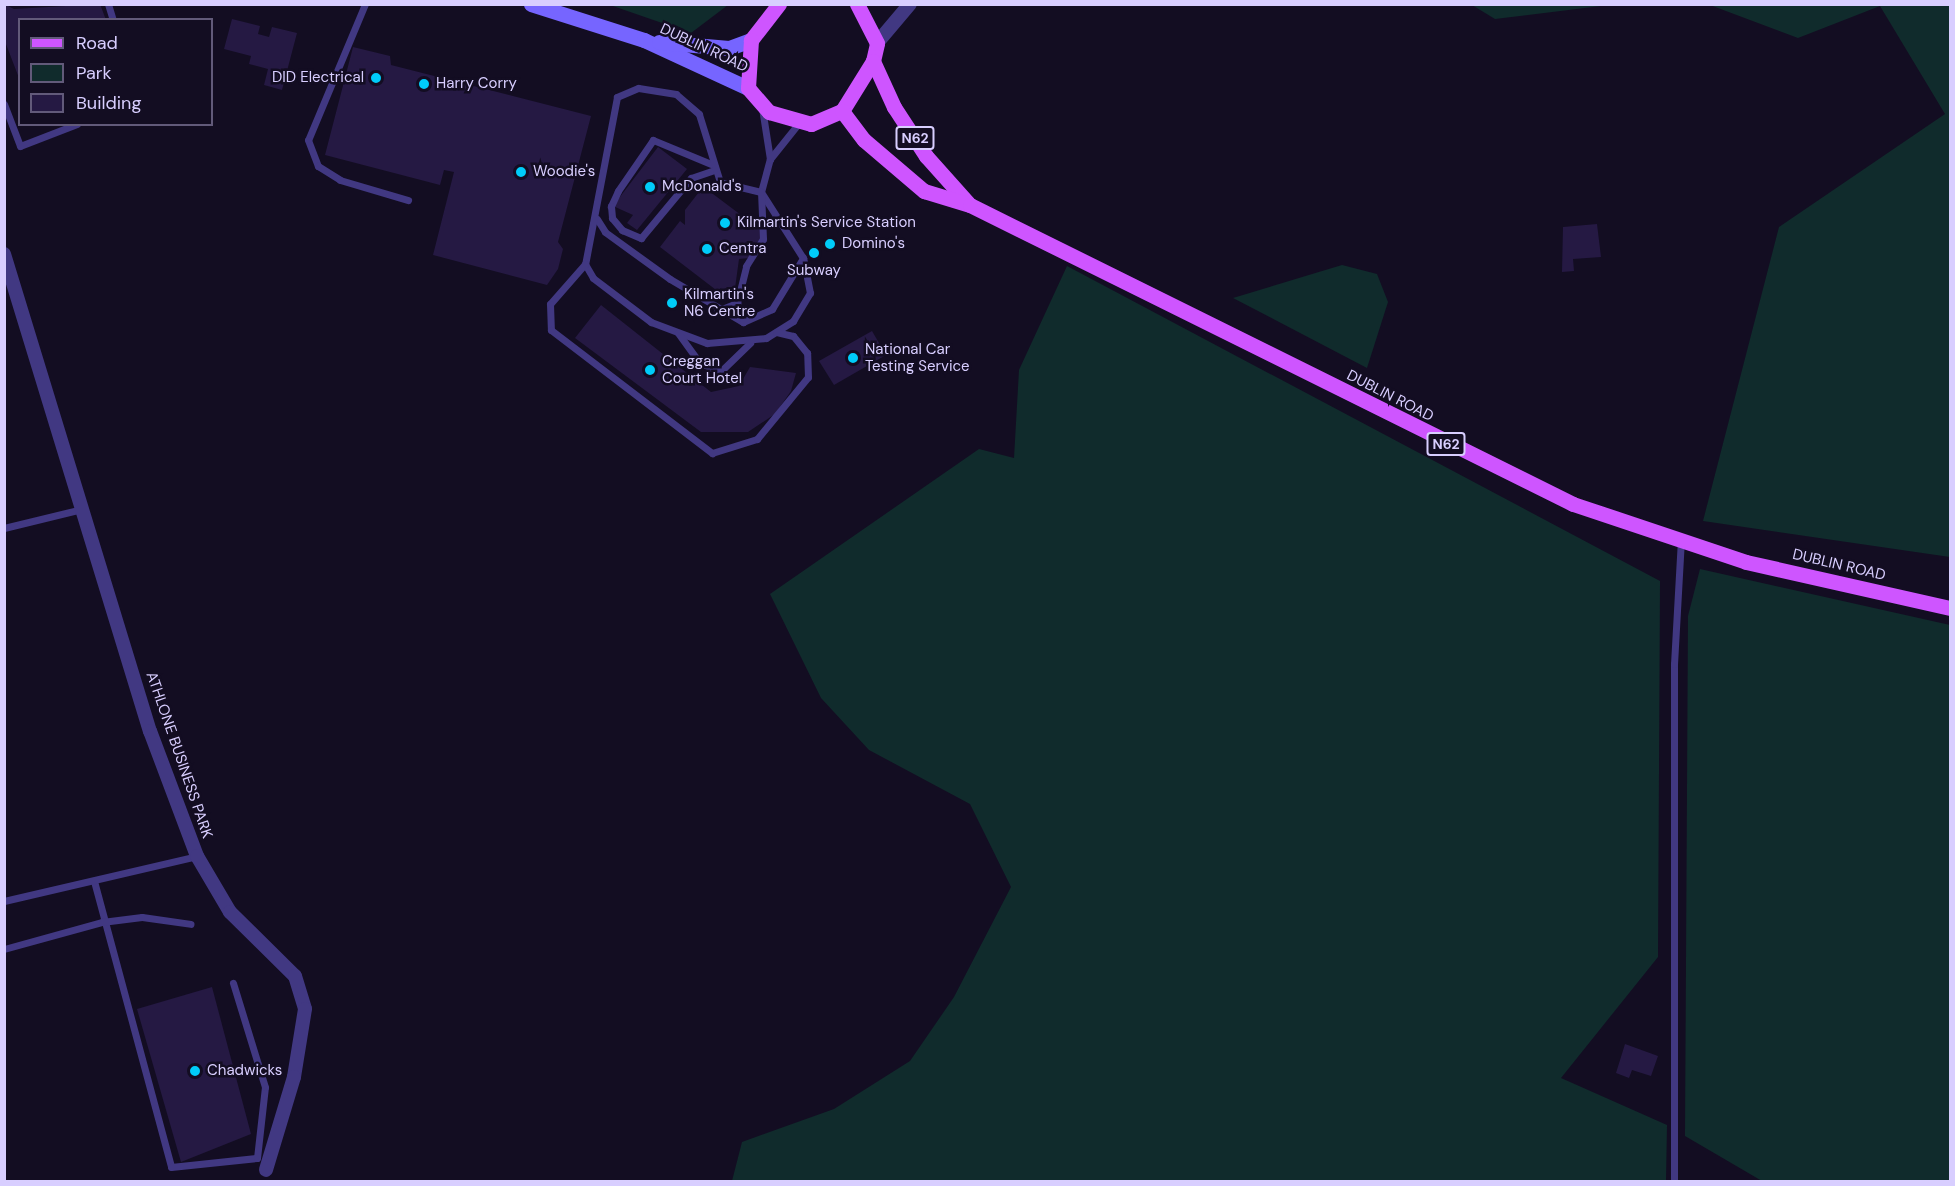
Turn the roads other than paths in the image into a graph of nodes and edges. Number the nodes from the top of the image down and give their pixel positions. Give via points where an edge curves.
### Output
1 (365, 4) edge
2 (531, 4) edge
3 (760, 4) edge
4 (779, 4) edge
5 (857, 4) edge
6 (910, 4) edge
7 (755, 34) junction
8 (644, 40) junction
9 (878, 44) junction
10 (873, 61) junction
11 (748, 88) junction
12 (4, 105) edge
13 (761, 106) junction
14 (842, 111) junction
15 (6, 114) edge
16 (798, 124) junction
17 (72, 126) edge
18 (770, 159) junction
19 (712, 167) junction
20 (761, 192) junction
21 (408, 200) dead end
22 (970, 205) junction
23 (597, 219) junction
24 (4, 254) edge
25 (803, 258) junction
26 (585, 264) junction
27 (717, 311) junction
28 (776, 332) junction
29 (678, 333) junction
30 (752, 341) junction
31 (82, 509) junction
32 (4, 528) edge
33 (1681, 540) junction
34 (1950, 608) edge
35 (197, 856) junction
36 (94, 881) junction
37 (4, 901) edge
38 (102, 922) junction
39 (191, 924) dead end
40 (4, 950) edge
41 (233, 982) dead end
42 (265, 1176) edge
43 (1674, 1182) edge

1 - 21 lane via 308,140 318,166 340,180
2 - 8 main road, DUBLIN ROAD
3 - 7 main road
4 - 7 main road
5 - 9 main road
6 - 9 street
7 - 8 main road, DUBLIN ROAD via 729,48
7 - 11 main road
8 - 11 main road, DUBLIN ROAD
9 - 10 main road
10 - 14 main road
10 - 22 main road, DUBLIN ROAD / N62 via 894,107 926,156
11 - 13 main road
12 - 15 lane
13 - 16 main road
13 - 18 lane
14 - 16 main road via 823,122
14 - 22 main road, DUBLIN ROAD / N62 via 864,140 924,191
15 - 17 lane via 20,146
16 - 18 lane
18 - 20 lane
19 - 19 lane via 653,140 610,206 612,218 628,234 641,238 691,178
19 - 20 lane via 720,182
19 - 23 lane via 711,142 699,114 676,94 638,88 617,97
20 - 25 lane
20 - 27 lane via 763,239 746,266 737,303
22 - 33 main road, DUBLIN ROAD / N62 via 1413,429 1573,504
23 - 26 lane
23 - 27 lane via 605,232
24 - 31 street, ATHLONE BUSINESS PARK
25 - 27 lane via 791,284 762,317 743,322
25 - 28 lane via 810,293 793,321
26 - 28 lane via 550,304 551,330 712,453 757,439 808,377 807,353 793,336
26 - 29 lane via 593,278 651,322
28 - 30 lane
29 - 30 lane via 707,343
29 - 30 lane via 699,362 720,372
31 - 32 lane
31 - 35 street, ATHLONE BUSINESS PARK via 150,731
33 - 34 main road, DUBLIN ROAD / N62 via 1746,562
33 - 43 lane via 1674,664
35 - 36 lane
35 - 42 street, ATHLONE BUSINESS PARK via 230,912 295,976 305,1009 294,1077
36 - 37 lane
36 - 38 lane
38 - 39 lane via 141,917
38 - 40 lane
38 - 41 lane via 171,1167 257,1158 265,1087

